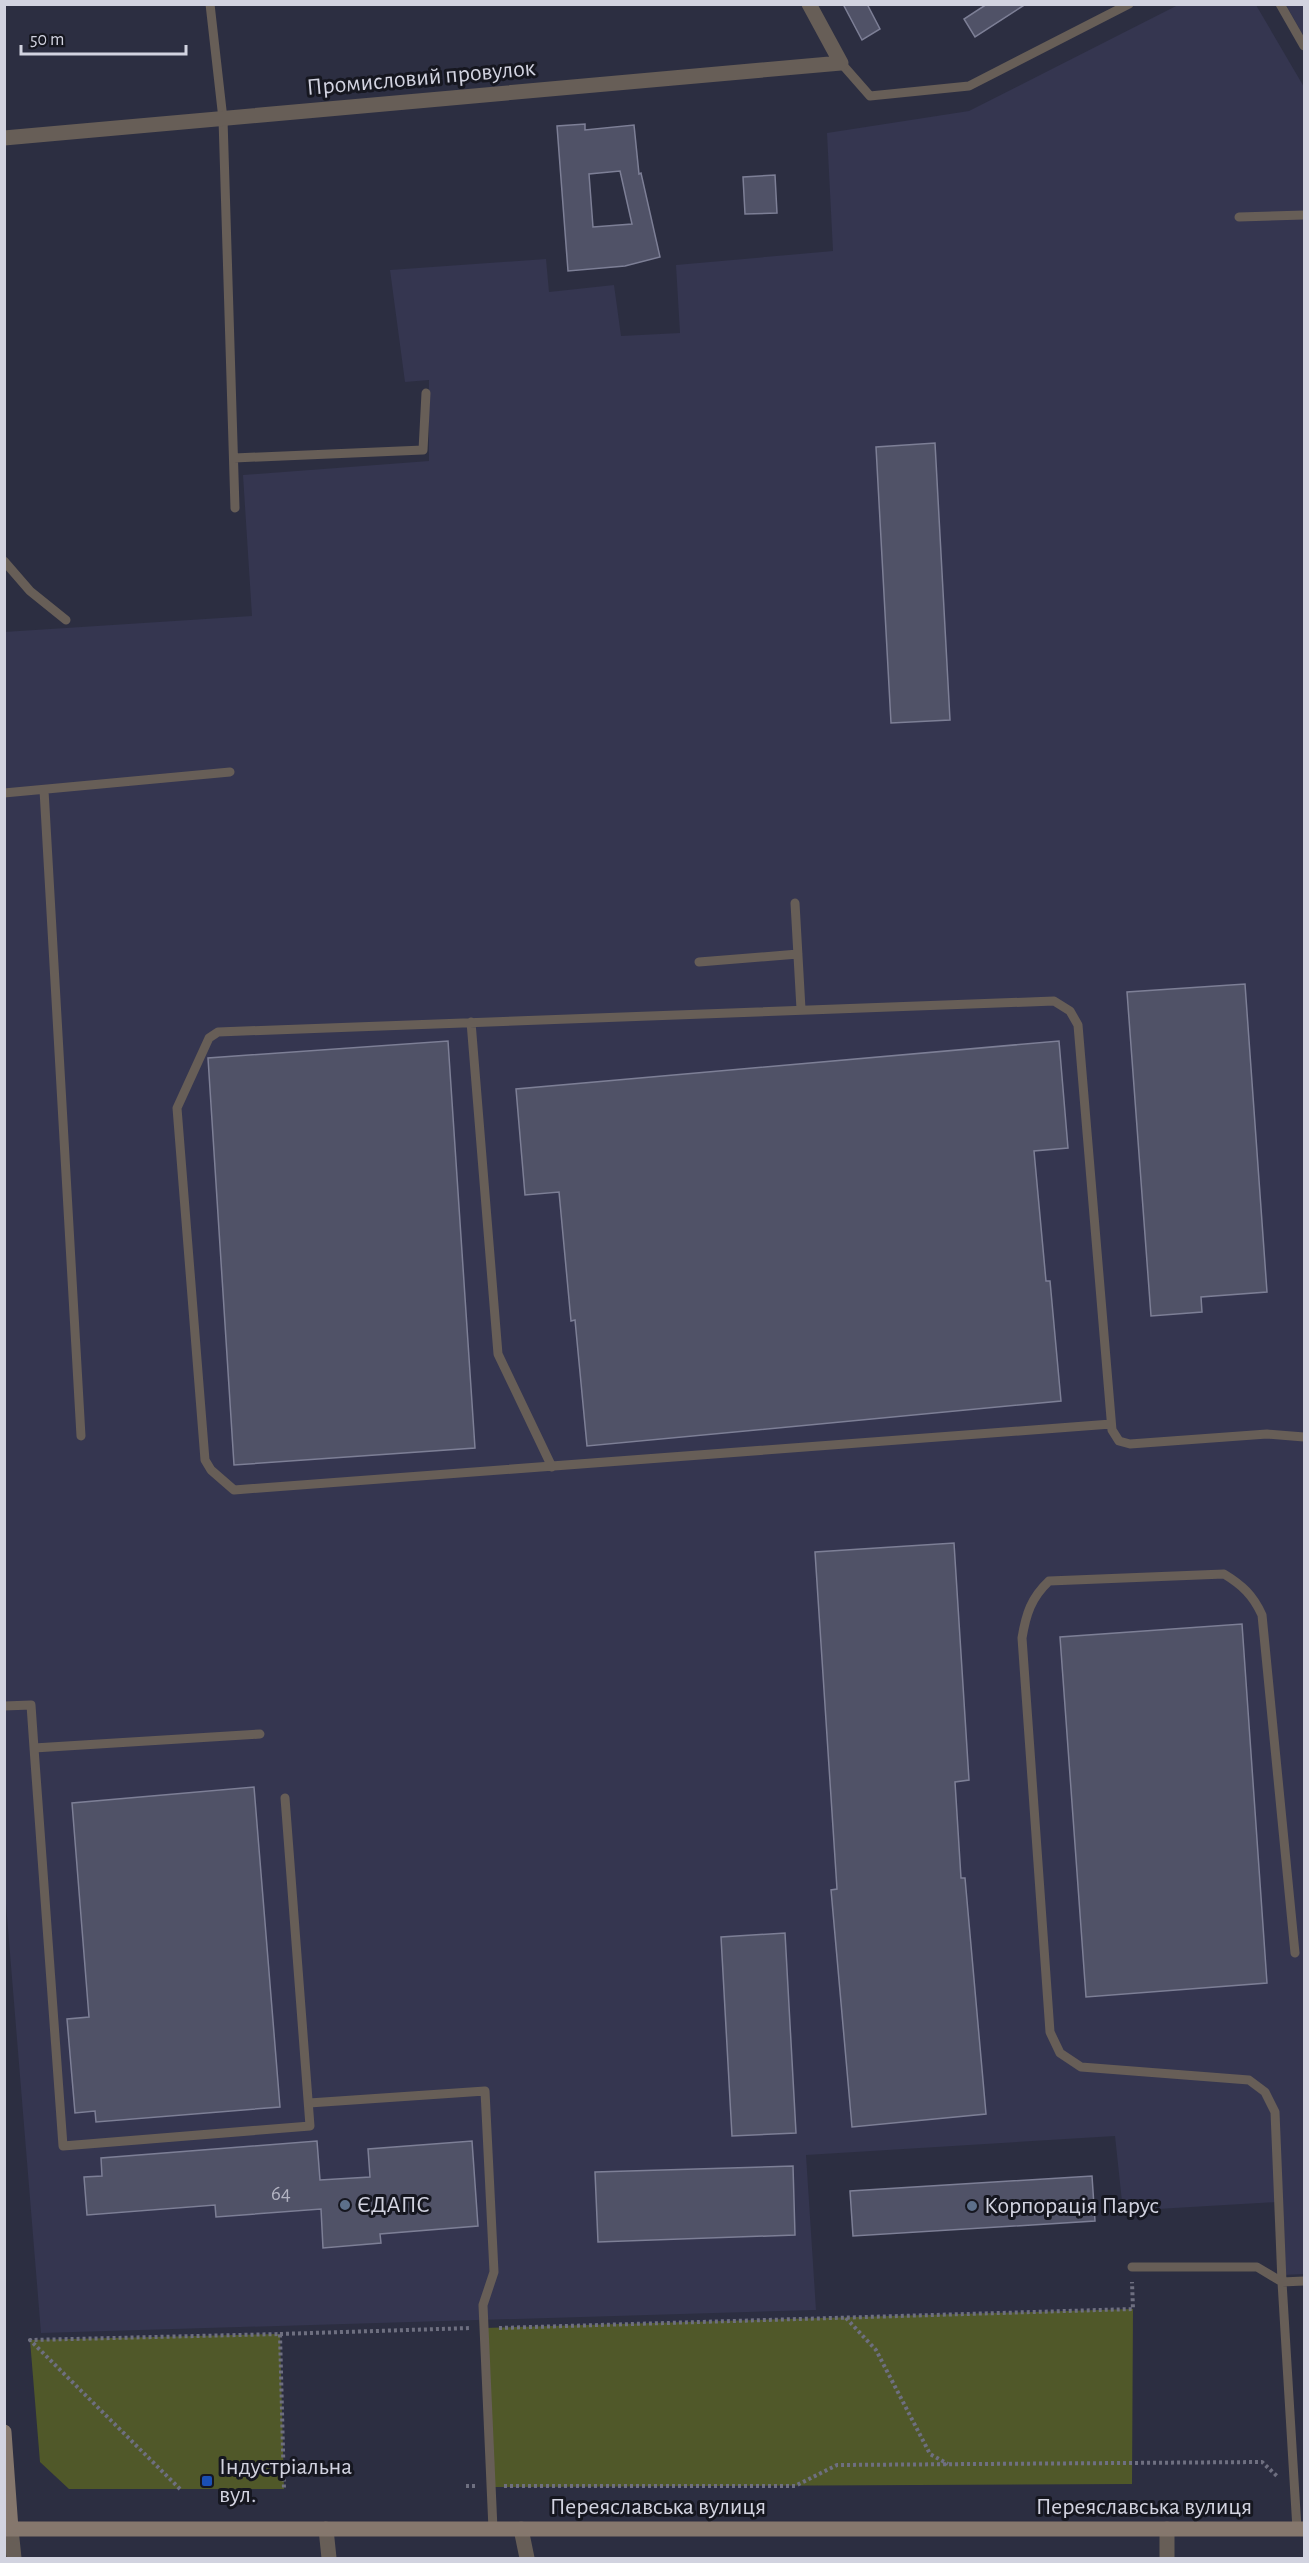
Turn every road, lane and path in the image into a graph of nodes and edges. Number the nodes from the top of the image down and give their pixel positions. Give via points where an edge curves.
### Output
1 (210, 4) edge
2 (809, 4) edge
3 (1129, 4) edge
4 (1280, 4) edge
5 (1305, 46) edge
6 (841, 63) junction
7 (223, 119) junction
8 (4, 138) edge
9 (1305, 215) edge
10 (1239, 217) dead end
11 (426, 393) dead end
12 (234, 458) junction
13 (236, 508) dead end
14 (4, 561) edge
15 (66, 620) dead end
16 (230, 772) dead end
17 (44, 789) junction
18 (4, 793) edge
19 (795, 903) dead end
20 (798, 954) junction
21 (699, 962) dead end
22 (801, 1009) junction
23 (471, 1022) junction
24 (1111, 1424) junction
25 (81, 1436) dead end
26 (1305, 1437) edge
27 (552, 1467) junction
28 (4, 1706) edge
29 (260, 1734) dead end
30 (34, 1748) junction
31 (285, 1798) dead end
32 (1295, 1953) dead end
33 (309, 2103) junction
34 (1132, 2267) joint
35 (1305, 2281) edge
36 (1282, 2282) junction
37 (845, 2318) junction
38 (484, 2328) junction
39 (280, 2334) junction
40 (4, 2433) edge
41 (949, 2464) junction
42 (491, 2487) junction
43 (180, 2489) dead end
44 (284, 2489) dead end
45 (1295, 2495) junction
46 (8, 2529) edge
47 (326, 2529) junction
48 (493, 2529) junction
49 (521, 2529) junction
50 (1167, 2529) junction
51 (1301, 2529) edge
52 (15, 2559) edge
53 (329, 2559) edge
54 (528, 2559) edge
55 (1167, 2559) edge

1 - 7 lane
2 - 6 street
3 - 6 lane via 969,86 870,96
4 - 5 lane
6 - 7 street, Промисловий провулок
7 - 8 street, Промисловий провулок
7 - 12 lane
9 - 10 lane
11 - 12 lane via 423,450
12 - 13 lane
14 - 15 lane via 30,591
16 - 17 lane
17 - 18 lane
17 - 25 lane
19 - 20 lane
20 - 21 lane
20 - 22 lane
22 - 23 lane
22 - 24 lane via 1054,1002 1070,1011 1078,1025
23 - 27 lane via 498,1354
23 - 27 lane via 218,1032 209,1038 177,1108 205,1460 228,1486 239,1491
24 - 26 lane via 1114,1437 1130,1444 1267,1434
24 - 27 lane
28 - 30 lane via 31,1705
29 - 30 lane
30 - 33 lane via 63,2146 310,2126
31 - 33 lane
32 - 36 lane via 1262,1615 1256,1600 1224,1574 1049,1581 1035,1594 1022,1638 1050,2032 1060,2053 1081,2067 1249,2080 1265,2092 1275,2112
33 - 38 lane via 485,2091 494,2272 483,2305
34 - 36 lane via 1257,2267
34 - 37 path via 1133,2309
35 - 36 lane
36 - 45 lane
37 - 38 path
37 - 41 path via 876,2350 930,2454
38 - 39 path
38 - 42 lane
39 - 43 path via 30,2340
39 - 44 path
40 - 46 main road
41 - 42 path via 837,2465 795,2486
41 - 45 path via 1262,2462
42 - 48 lane
45 - 51 lane
46 - 47 main road, Переяславська вулиця
46 - 52 street
47 - 48 main road, Переяславська вулиця
47 - 53 street
48 - 49 main road, Переяславська вулиця
49 - 50 main road, Переяславська вулиця
49 - 54 street
50 - 51 main road, Переяславська вулиця
50 - 55 street

